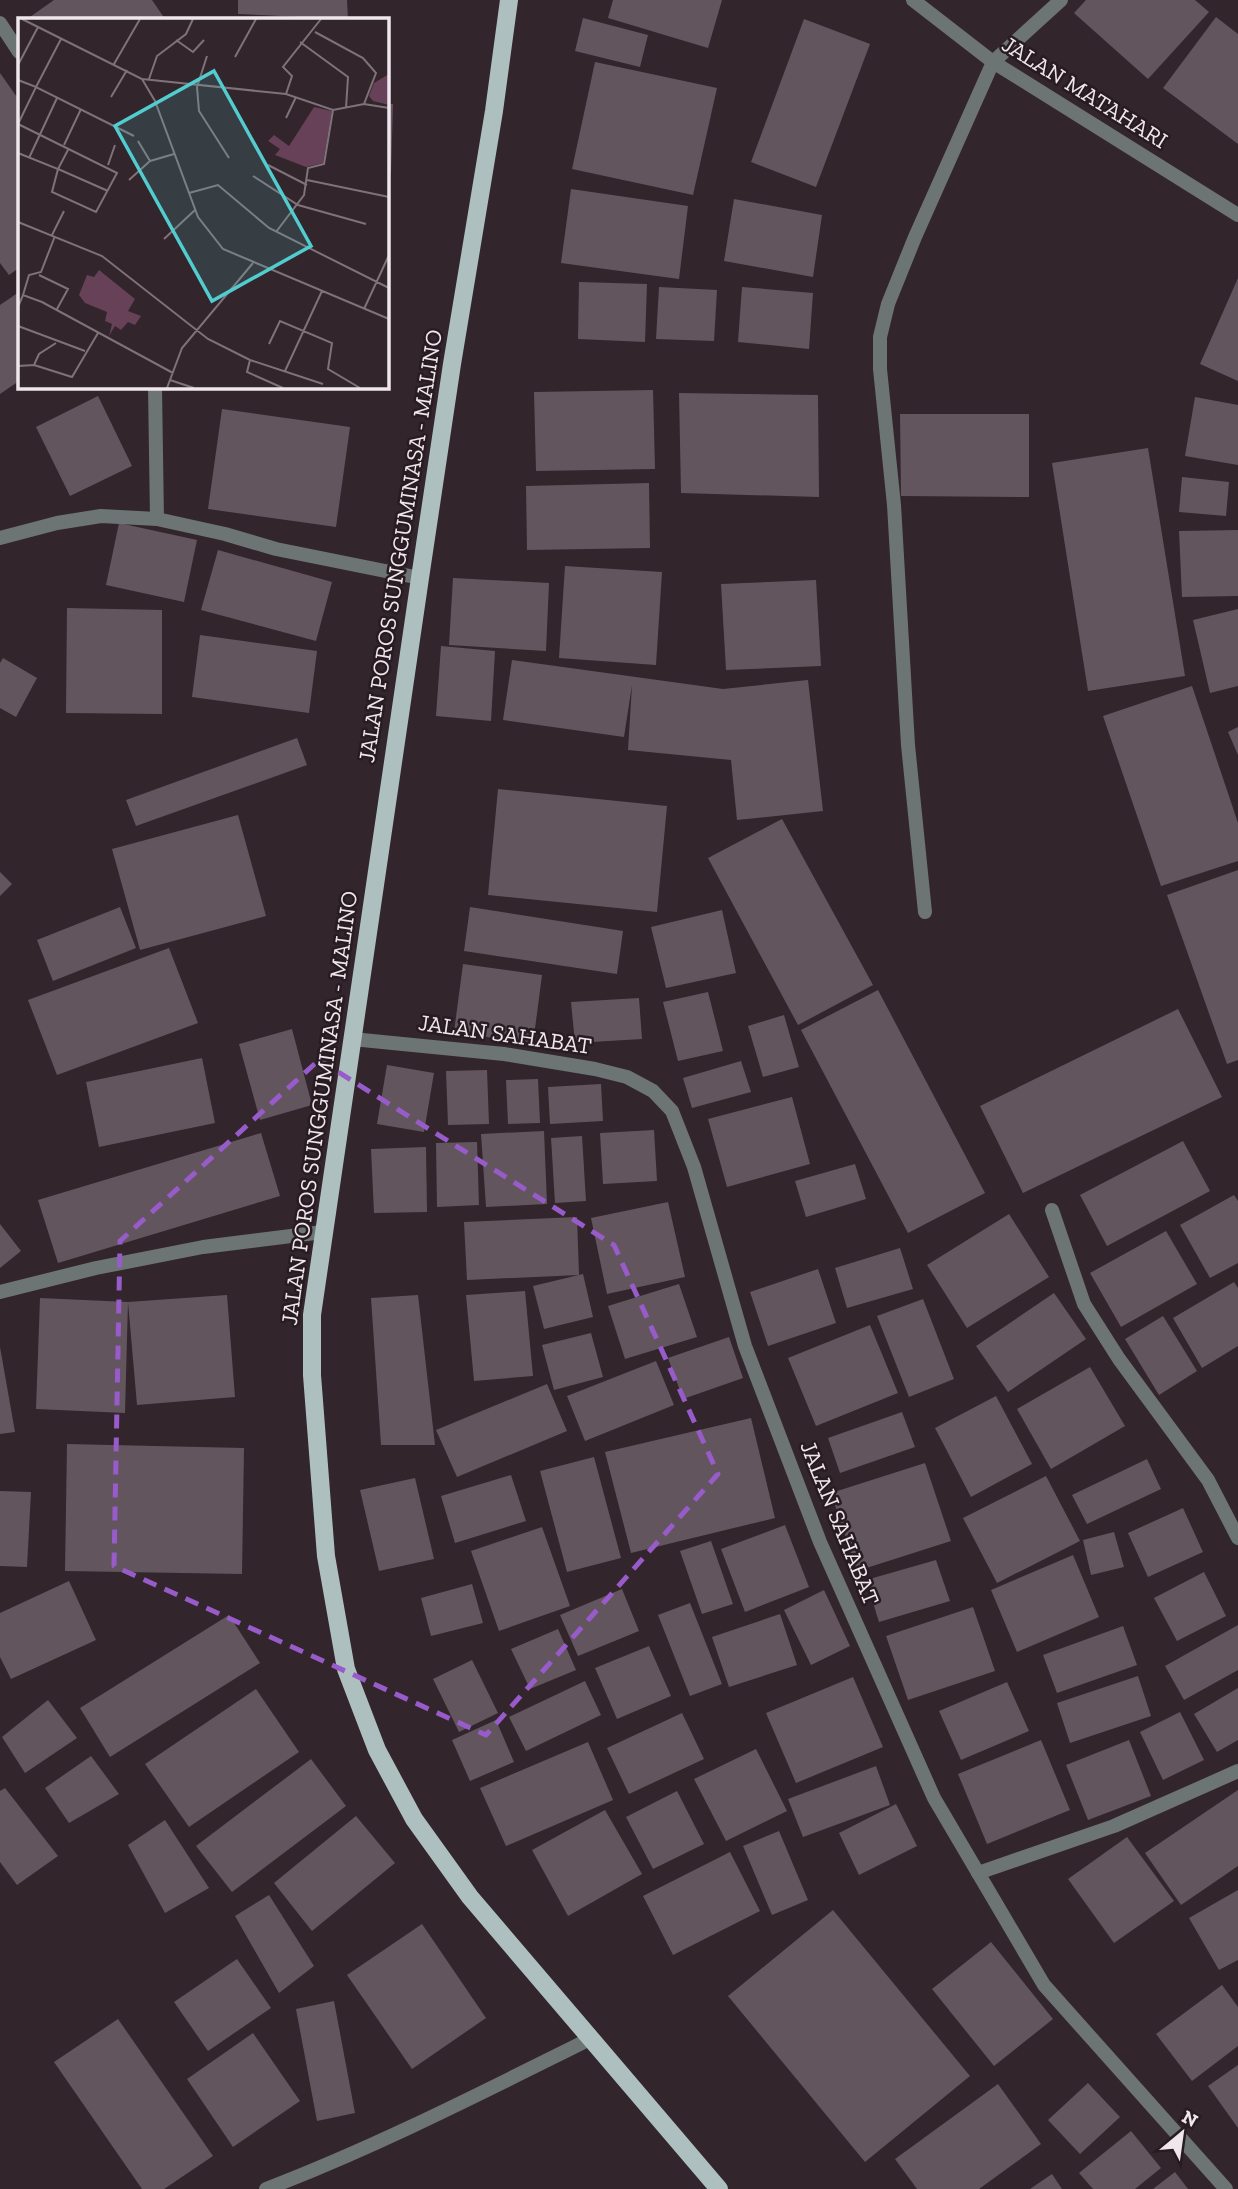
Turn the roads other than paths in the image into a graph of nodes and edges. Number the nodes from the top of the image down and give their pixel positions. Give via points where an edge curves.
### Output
1 (509, 0) edge
2 (913, 0) edge
3 (1061, 0) edge
4 (0, 23) edge
5 (18, 50) edge
6 (993, 62) junction
7 (1238, 215) edge
8 (155, 388) edge
9 (157, 519) junction
10 (0, 538) edge
11 (420, 578) junction
12 (925, 912) dead end
13 (352, 1039) junction
14 (1052, 1210) dead end
15 (323, 1232) junction
16 (0, 1292) edge
17 (1238, 1538) edge
18 (1238, 1770) edge
19 (978, 1873) junction
20 (592, 2038) junction
21 (265, 2189) edge
22 (719, 2189) edge
23 (1226, 2189) edge

1 - 11 main road, JALAN POROS SUNGGUMINASA - MALINO
2 - 6 street, JALAN MATAHARI
3 - 6 street
4 - 5 street
6 - 7 street, JALAN MATAHARI
6 - 12 street via 915,237 880,337 908,745
8 - 9 street
9 - 10 street via 101,516
9 - 11 street via 276,550
11 - 13 main road, JALAN POROS SUNGGUMINASA - MALINO
13 - 15 main road, JALAN POROS SUNGGUMINASA - MALINO
13 - 19 street, JALAN SAHABAT via 504,1054 595,1069 636,1081 672,1111 694,1167 745,1346 820,1542 934,1798
14 - 17 street via 1084,1304 1208,1480
15 - 16 street via 203,1247
15 - 20 main road, JALAN POROS SUNGGUMINASA - MALINO via 312,1315 312,1375 326,1556 346,1669 377,1750 414,1819 470,1897
18 - 19 street via 1114,1826
19 - 23 street, JALAN SAHABAT via 1044,1984
20 - 21 street via 396,2134
20 - 22 main road, JALAN POROS SUNGGUMINASA - MALINO

